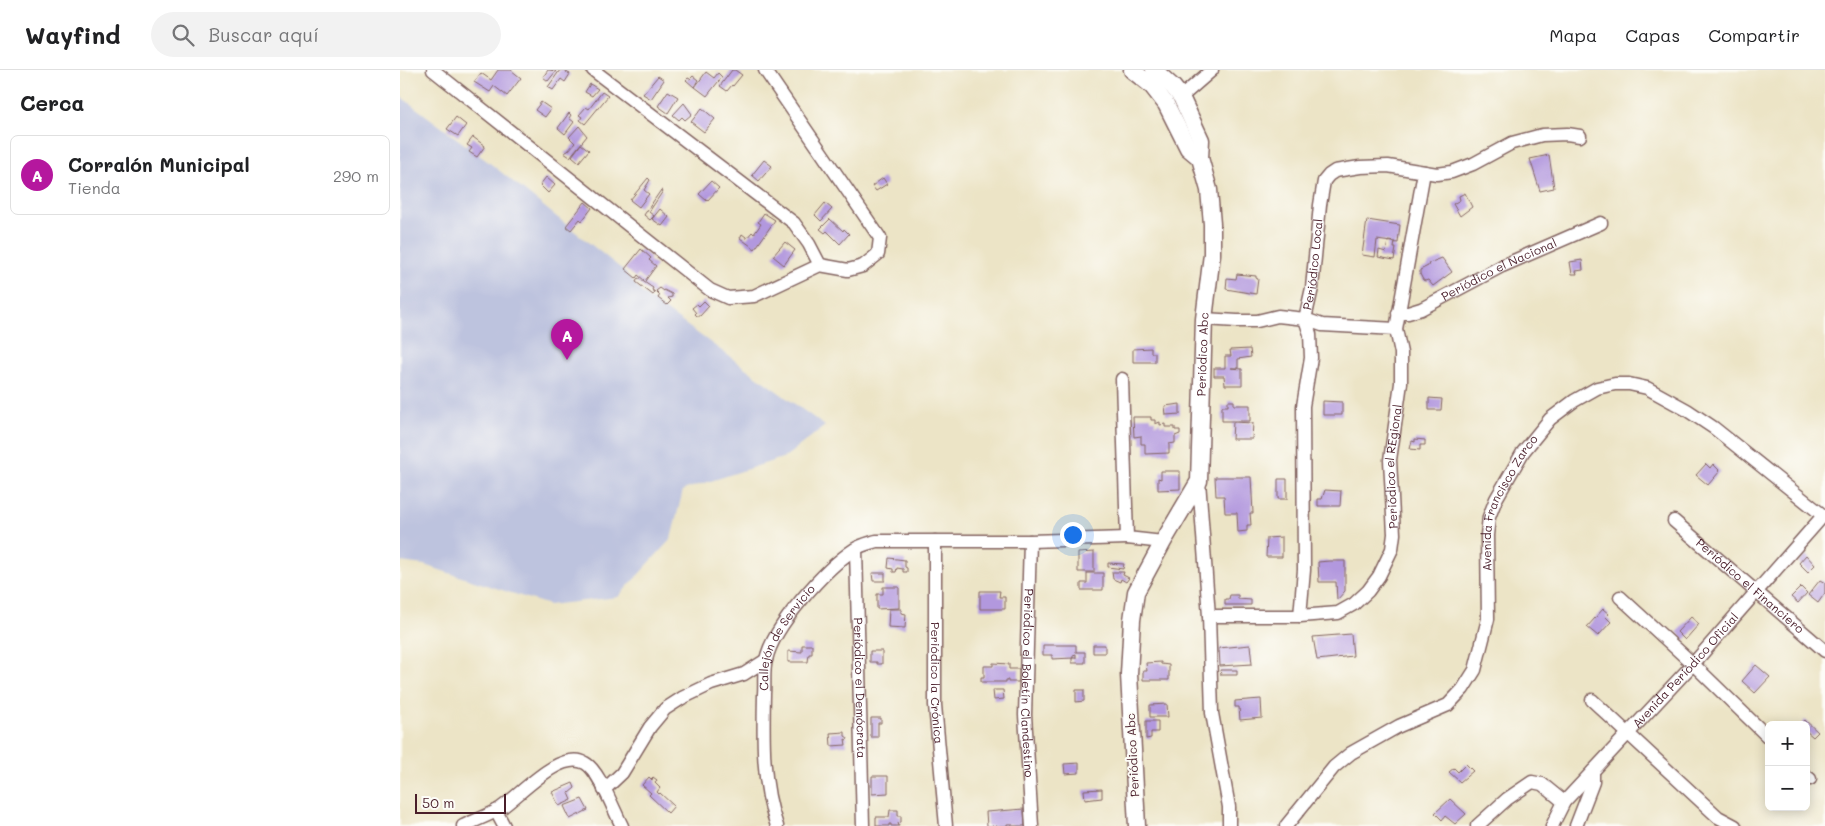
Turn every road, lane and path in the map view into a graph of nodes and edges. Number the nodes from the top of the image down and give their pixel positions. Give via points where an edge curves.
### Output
1 (433, 70) edge
2 (593, 70) edge
3 (765, 70) edge
4 (1132, 70) edge
5 (1154, 70) edge
6 (1212, 70) edge
7 (1181, 97) junction
8 (1580, 136) dead end
9 (1200, 158) junction
10 (1424, 172) junction
11 (1602, 223) dead end
12 (820, 265) junction
13 (1398, 313) junction
14 (1204, 319) junction
15 (1305, 319) junction
16 (1396, 329) junction
17 (1122, 379) dead end
18 (1200, 481) junction
19 (1824, 517) edge
20 (1674, 521) dead end
21 (1127, 538) junction
22 (935, 541) junction
23 (1030, 541) junction
24 (1163, 542) junction
25 (856, 549) junction
26 (1755, 592) junction
27 (1620, 597) dead end
28 (1209, 616) junction
29 (1300, 616) junction
30 (1825, 651) edge
31 (766, 660) junction
32 (1693, 664) junction
33 (1592, 700) dead end
34 (1628, 733) junction
35 (1765, 734) edge
36 (1593, 771) junction
37 (604, 790) junction
38 (1564, 802) junction
39 (496, 811) junction
40 (463, 826) edge
41 (504, 826) edge
42 (622, 826) edge
43 (777, 826) edge
44 (863, 826) edge
45 (946, 826) edge
46 (1032, 826) edge
47 (1137, 826) edge
48 (1229, 826) edge
49 (1286, 826) edge
50 (1477, 826) edge
51 (1552, 826) edge
52 (1576, 826) edge
53 (1734, 826) edge

1 - 12 street via 710,290 728,298 754,296
2 - 12 street via 794,223
3 - 12 street via 880,238 878,254 863,266 848,270
4 - 9 street via 1152,86 1166,104 1188,148
5 - 7 street
6 - 7 street
7 - 9 street via 1201,140
8 - 10 street, Periódico Local via 1542,136 1512,143 1452,172
9 - 14 street, Periódico Abc via 1209,190 1212,224 1212,254
10 - 13 street, Periódico el REgional
10 - 15 street, Periódico Local via 1381,166 1335,170 1324,180 1312,288
11 - 13 street, Periódico el Nacional via 1502,266 1421,310
13 - 16 street, Periódico el REgional
14 - 15 street via 1237,322 1278,316
14 - 18 street, Periódico Abc
15 - 16 street via 1322,325
15 - 29 street, Periódico Local via 1312,358 1303,406 1304,570
16 - 29 street, Periódico el REgional via 1401,353 1401,383 1390,460 1392,548 1379,576 1354,604 1338,613
17 - 21 street
18 - 24 street, Periódico Abc
18 - 28 street
19 - 26 street, Avenida Periódico Oficial
19 - 49 street, Avenida Francisco Zarco via 1714,428 1646,388 1615,384 1597,388 1574,401 1550,420 1523,452 1489,517 1488,619 1475,670 1464,689 1448,705 1399,726 1351,753 1334,767
20 - 26 street, Periódico el Financiero
21 - 23 street
21 - 24 street
22 - 23 street
22 - 25 street, Callejón de Servicio via 876,541
22 - 45 street, Periódico la Crónica via 935,705
23 - 46 street, Periódico el Boletín Clandestino via 1025,715
24 - 47 street, Periódico Abc via 1136,592 1132,620 1129,674
25 - 31 street, Callejón de Servicio via 834,566 796,606 776,633
25 - 44 street, Periódico el Demócrata
26 - 30 street, Periódico el Financiero
26 - 32 street, Avenida Periódico Oficial
27 - 32 street
28 - 29 street, Periódico el REgional
28 - 48 street via 1212,713 1229,807
31 - 37 street via 744,674 711,684 665,709 622,773
31 - 43 street, Callejón de Servicio via 763,725 766,777
32 - 34 street, Avenida Periódico Oficial
32 - 35 street
33 - 34 street
34 - 36 street, Avenida Periódico Oficial
34 - 53 street via 1718,816
36 - 38 street, Avenida Periódico Oficial
36 - 52 street via 1593,782
37 - 39 street via 585,763 559,763
37 - 42 street
38 - 50 street via 1542,784 1532,782
38 - 51 street, Avenida Periódico Oficial
39 - 40 street
39 - 41 street

